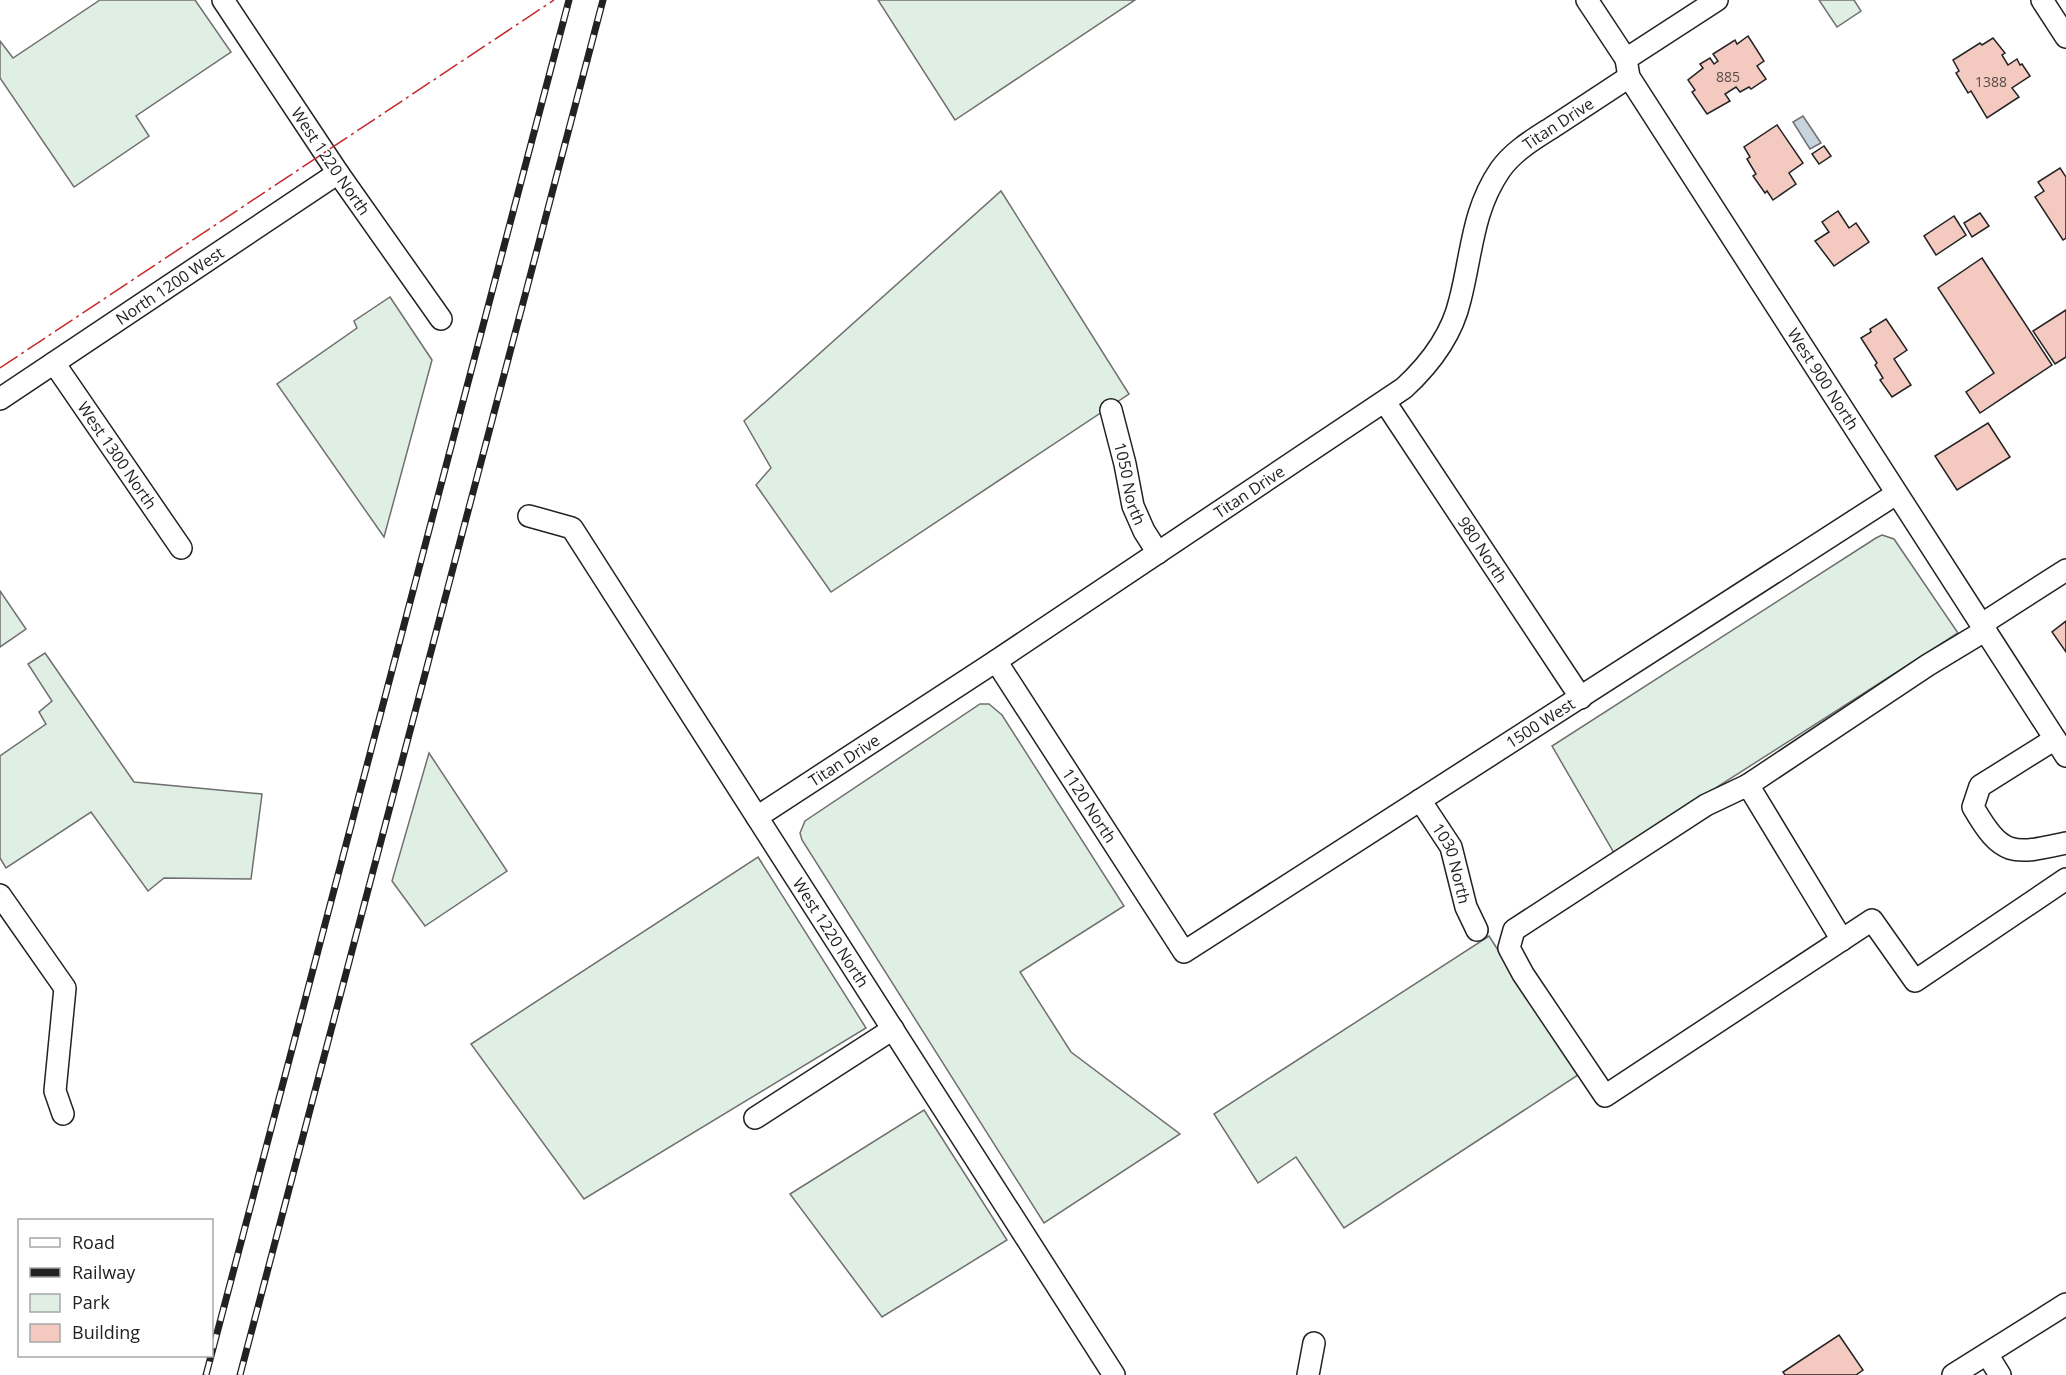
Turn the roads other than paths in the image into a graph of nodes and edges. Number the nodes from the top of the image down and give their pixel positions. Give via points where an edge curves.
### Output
1 (223, 0) edge
2 (1587, 0) edge
3 (1717, 0) edge
4 (2042, 0) edge
5 (2066, 37) edge
6 (1627, 68) junction
7 (338, 173) junction
8 (441, 319) dead end
9 (54, 363) junction
10 (0, 399) edge
11 (1384, 402) junction
12 (1111, 410) dead end
13 (1896, 494) junction
14 (529, 516) dead end
15 (181, 548) dead end
16 (1158, 553) junction
17 (2066, 570) edge
18 (1984, 627) junction
19 (996, 661) junction
20 (1581, 698) junction
21 (2061, 748) edge
22 (1748, 785) junction
23 (1420, 800) junction
24 (757, 817) junction
25 (2066, 843) edge
26 (2066, 879) edge
27 (0, 895) edge
28 (1477, 930) dead end
29 (1842, 940) junction
30 (1184, 952) joint
31 (893, 1029) junction
32 (63, 1114) dead end
33 (755, 1118) dead end
34 (2066, 1304) edge
35 (1314, 1343) dead end
36 (1987, 1354) junction
37 (1114, 1375) edge
38 (1308, 1375) edge
39 (1953, 1375) edge
40 (2000, 1375) edge

1 - 7 street, West 1220 North
2 - 6 street, West 900 North
3 - 6 street, Titan Drive
4 - 5 street
6 - 11 street, Titan Drive via 1517,151 1501,168 1484,196 1460,302 1450,328 1422,371
6 - 13 street, West 900 North
7 - 8 street, West 1220 North
7 - 9 street, North 1200 West
9 - 10 street, North 1200 West
9 - 15 street, West 1300 North
11 - 16 street, Titan Drive
11 - 20 street, 980 North
12 - 16 street, 1050 North via 1133,506
13 - 18 street, West 900 North
13 - 20 street, 1500 West
14 - 24 street, West 1220 North via 572,528
16 - 19 street, Titan Drive
17 - 18 street
18 - 21 street, West 900 North
18 - 22 street
19 - 24 street, Titan Drive
19 - 30 street, 1120 North
20 - 23 street, 1500 West
21 - 25 street via 1980,786 1972,807 1988,833 2007,849 2029,851
22 - 29 street
22 - 29 street via 1706,805 1514,930 1509,948 1523,974 1605,1096
23 - 28 street, 1030 North via 1451,847 1466,907
23 - 30 street, 1500 West
24 - 31 street, West 1220 North
26 - 29 street via 1914,981 1872,920
27 - 32 street via 65,988 55,1091
31 - 33 street
31 - 37 street, West 1220 North
34 - 36 street
35 - 38 street
36 - 39 street
36 - 40 street

